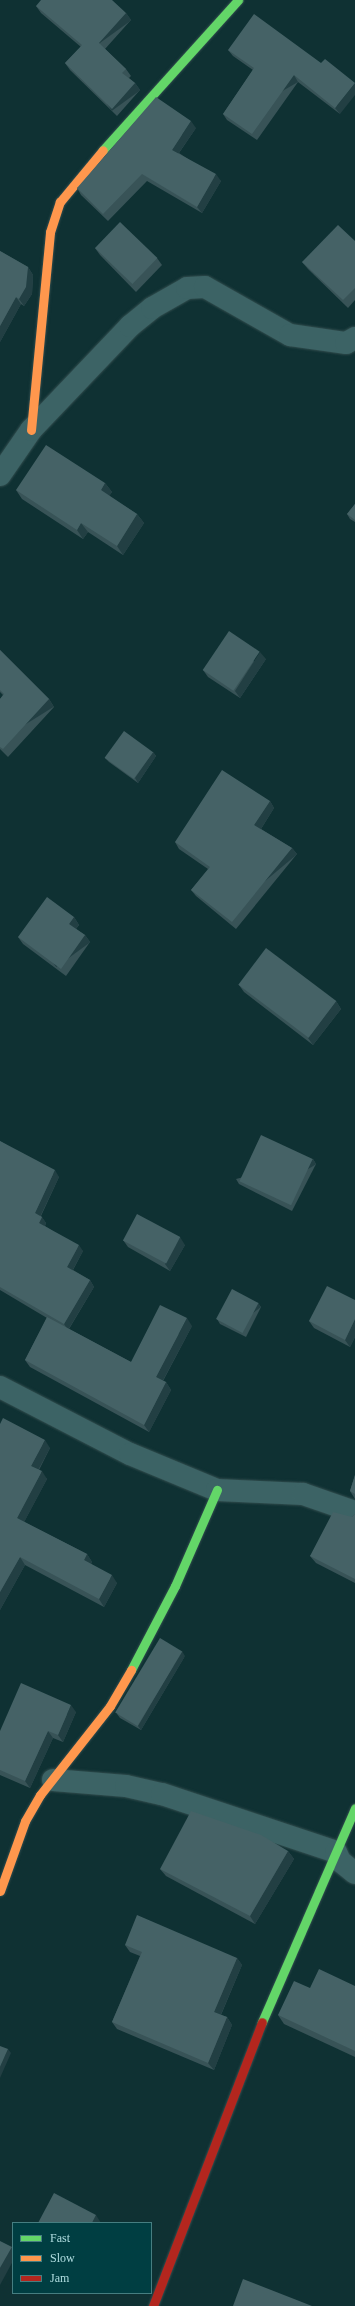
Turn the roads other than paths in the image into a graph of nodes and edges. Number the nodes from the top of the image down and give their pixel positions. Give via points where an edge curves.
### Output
1 (238, 0) edge
2 (352, 344) edge
3 (31, 430) junction
4 (0, 475) edge
5 (0, 1387) edge
6 (217, 1490) junction
7 (355, 1512) edge
8 (52, 1780) junction
9 (355, 1808) edge
10 (336, 1852) junction
11 (355, 1873) edge
12 (0, 1891) edge
13 (153, 2306) edge

1 - 3 street via 84,171 60,202 50,232
2 - 3 street via 290,335 205,287 187,288 152,308 130,326
3 - 4 street
5 - 6 street via 130,1454
6 - 7 street via 303,1494
6 - 8 street via 175,1586 133,1666 110,1706
8 - 10 street via 126,1786 162,1794
8 - 12 street via 25,1821
9 - 10 street
10 - 11 street via 340,1861
10 - 13 street via 260,2028

